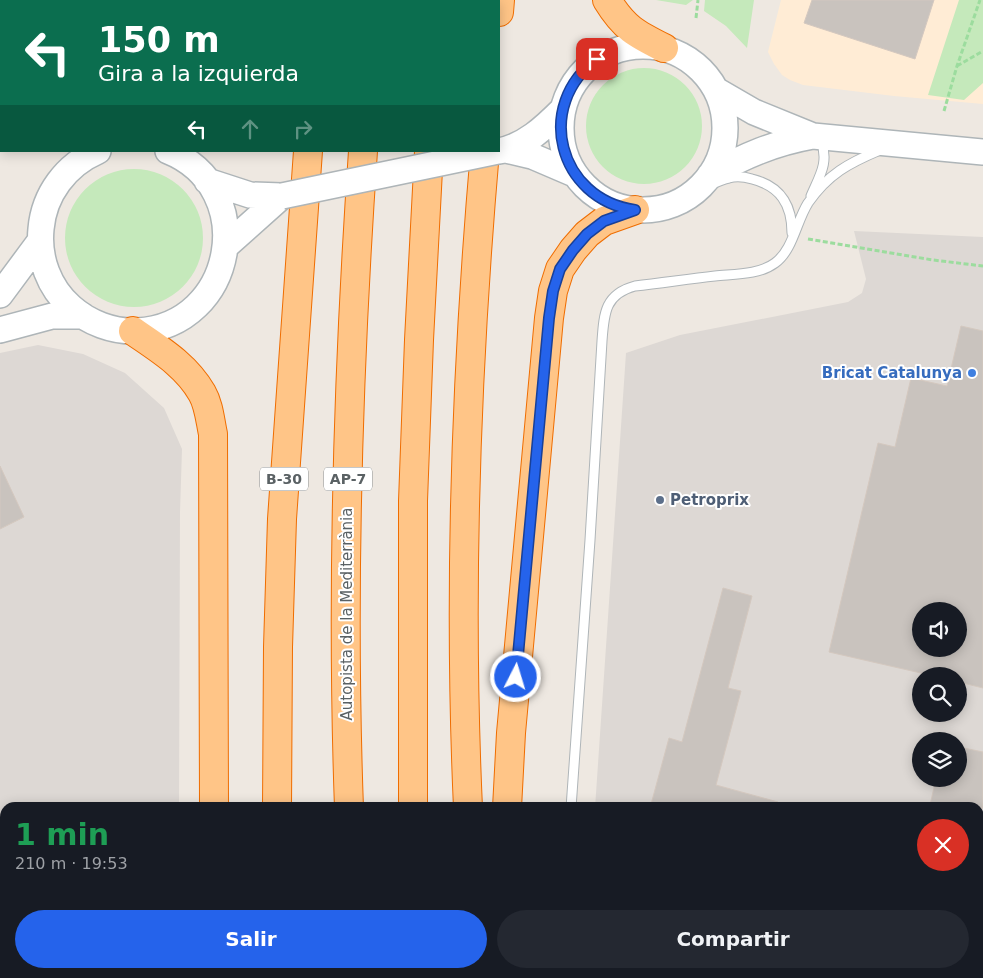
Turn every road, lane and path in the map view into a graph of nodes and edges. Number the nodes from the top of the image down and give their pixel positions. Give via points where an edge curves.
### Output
1 (607, 0) edge
2 (698, 0) edge
3 (980, 0) edge
4 (696, 18) dead end
5 (664, 48) junction
6 (983, 51) edge
7 (957, 66) junction
8 (716, 90) junction
9 (563, 110) junction
10 (944, 111) dead end
11 (817, 137) junction
12 (894, 144) junction
13 (500, 150) edge
14 (500, 151) edge
15 (64, 152) edge
16 (96, 152) edge
17 (170, 152) edge
18 (308, 152) edge
19 (363, 152) edge
20 (429, 152) edge
21 (492, 152) edge
22 (497, 152) edge
23 (983, 152) edge
24 (574, 174) junction
25 (710, 175) junction
26 (60, 180) junction
27 (207, 181) junction
28 (282, 196) junction
29 (690, 196) junction
30 (808, 204) junction
31 (635, 210) junction
32 (792, 238) junction
33 (40, 241) junction
34 (226, 246) junction
35 (983, 266) edge
36 (0, 295) edge
37 (83, 316) junction
38 (0, 330) edge
39 (133, 331) junction
40 (214, 802) edge
41 (277, 802) edge
42 (349, 802) edge
43 (413, 802) edge
44 (468, 802) edge
45 (507, 802) edge
46 (571, 802) edge

1 - 5 highway via 633,32
2 - 4 path
3 - 7 path
5 - 8 street via 697,66
5 - 9 street via 633,46 597,59 575,81
6 - 7 path
7 - 10 path
8 - 11 street via 754,112
8 - 25 street via 724,116 725,137 720,157
9 - 13 street via 524,142
9 - 24 street via 561,138
11 - 12 street
11 - 25 street via 791,140 762,149
11 - 30 lane via 825,152 825,163
12 - 23 street
12 - 30 lane via 850,162 833,175
14 - 24 street via 532,156
15 - 26 street
16 - 26 street via 75,165
17 - 27 street via 191,165
18 - 41 highway, B-30 via 282,519
19 - 42 highway, Autopista de la Mediterrània / AP-7 via 348,472
20 - 43 highway via 413,501
21 - 28 street, bridge
22 - 44 highway via 479,223 468,414 464,657
24 - 31 street via 604,201
25 - 29 street
26 - 33 street via 46,204
27 - 28 street via 250,195
27 - 34 street via 222,211
28 - 34 street
29 - 31 street via 664,208
29 - 32 lane via 730,177 760,181 773,187 789,208
30 - 32 lane
31 - 45 highway via 604,221 587,234 560,269 553,291
32 - 35 path
32 - 46 lane via 782,256 764,269 635,286 621,290 607,306 602,340
33 - 36 street
33 - 37 street via 52,284 67,304
34 - 39 street via 217,279 196,306 167,324 151,330
37 - 38 street via 52,316
37 - 39 street via 107,328
39 - 40 highway via 179,363 191,377 203,394 213,434

